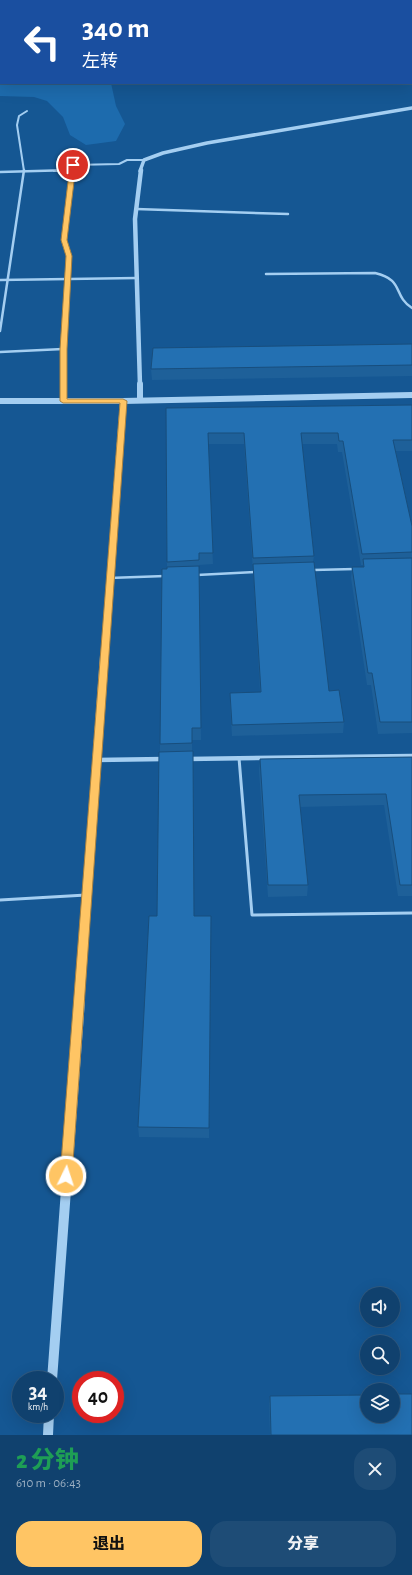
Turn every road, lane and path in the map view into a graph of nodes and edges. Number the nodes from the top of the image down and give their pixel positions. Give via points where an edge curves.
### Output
1 (412, 108) edge
2 (27, 111) dead end
3 (144, 160) junction
4 (72, 170) junction
5 (24, 171) junction
6 (0, 172) edge
7 (136, 209) junction
8 (288, 214) dead end
9 (266, 274) dead end
10 (136, 278) junction
11 (67, 279) junction
12 (0, 280) edge
13 (8, 280) junction
14 (412, 308) edge
15 (0, 331) edge
16 (63, 349) junction
17 (0, 352) edge
18 (412, 395) edge
19 (140, 400) junction
20 (0, 401) edge
21 (63, 401) junction
22 (123, 401) junction
23 (362, 568) edge
24 (307, 570) edge
25 (260, 572) edge
26 (196, 575) edge
27 (172, 576) edge
28 (109, 578) junction
29 (412, 756) edge
30 (240, 758) junction
31 (168, 759) edge
32 (184, 759) edge
33 (96, 760) junction
34 (86, 895) junction
35 (0, 900) edge
36 (412, 913) edge
37 (53, 1371) edge
38 (49, 1423) edge
39 (48, 1435) edge

1 - 3 street via 207,143
2 - 5 street via 19,116 18,125
3 - 4 street via 127,160 119,164 78,164 73,165
3 - 7 street
4 - 5 street
4 - 11 street via 64,240 69,256
5 - 6 street
5 - 13 street
7 - 8 street
7 - 10 street
9 - 14 street via 387,274 394,280 404,303
10 - 11 street
10 - 19 street
11 - 13 street
11 - 16 street
12 - 13 street
13 - 15 street
16 - 17 street
16 - 21 street
18 - 19 street
19 - 22 street
20 - 21 street
21 - 22 street
22 - 28 street
23 - 24 lane
25 - 26 lane
27 - 28 lane
28 - 33 street
29 - 30 street
30 - 32 street
30 - 36 lane via 252,915
31 - 33 street
33 - 34 street
34 - 35 lane
34 - 37 street
38 - 39 street

